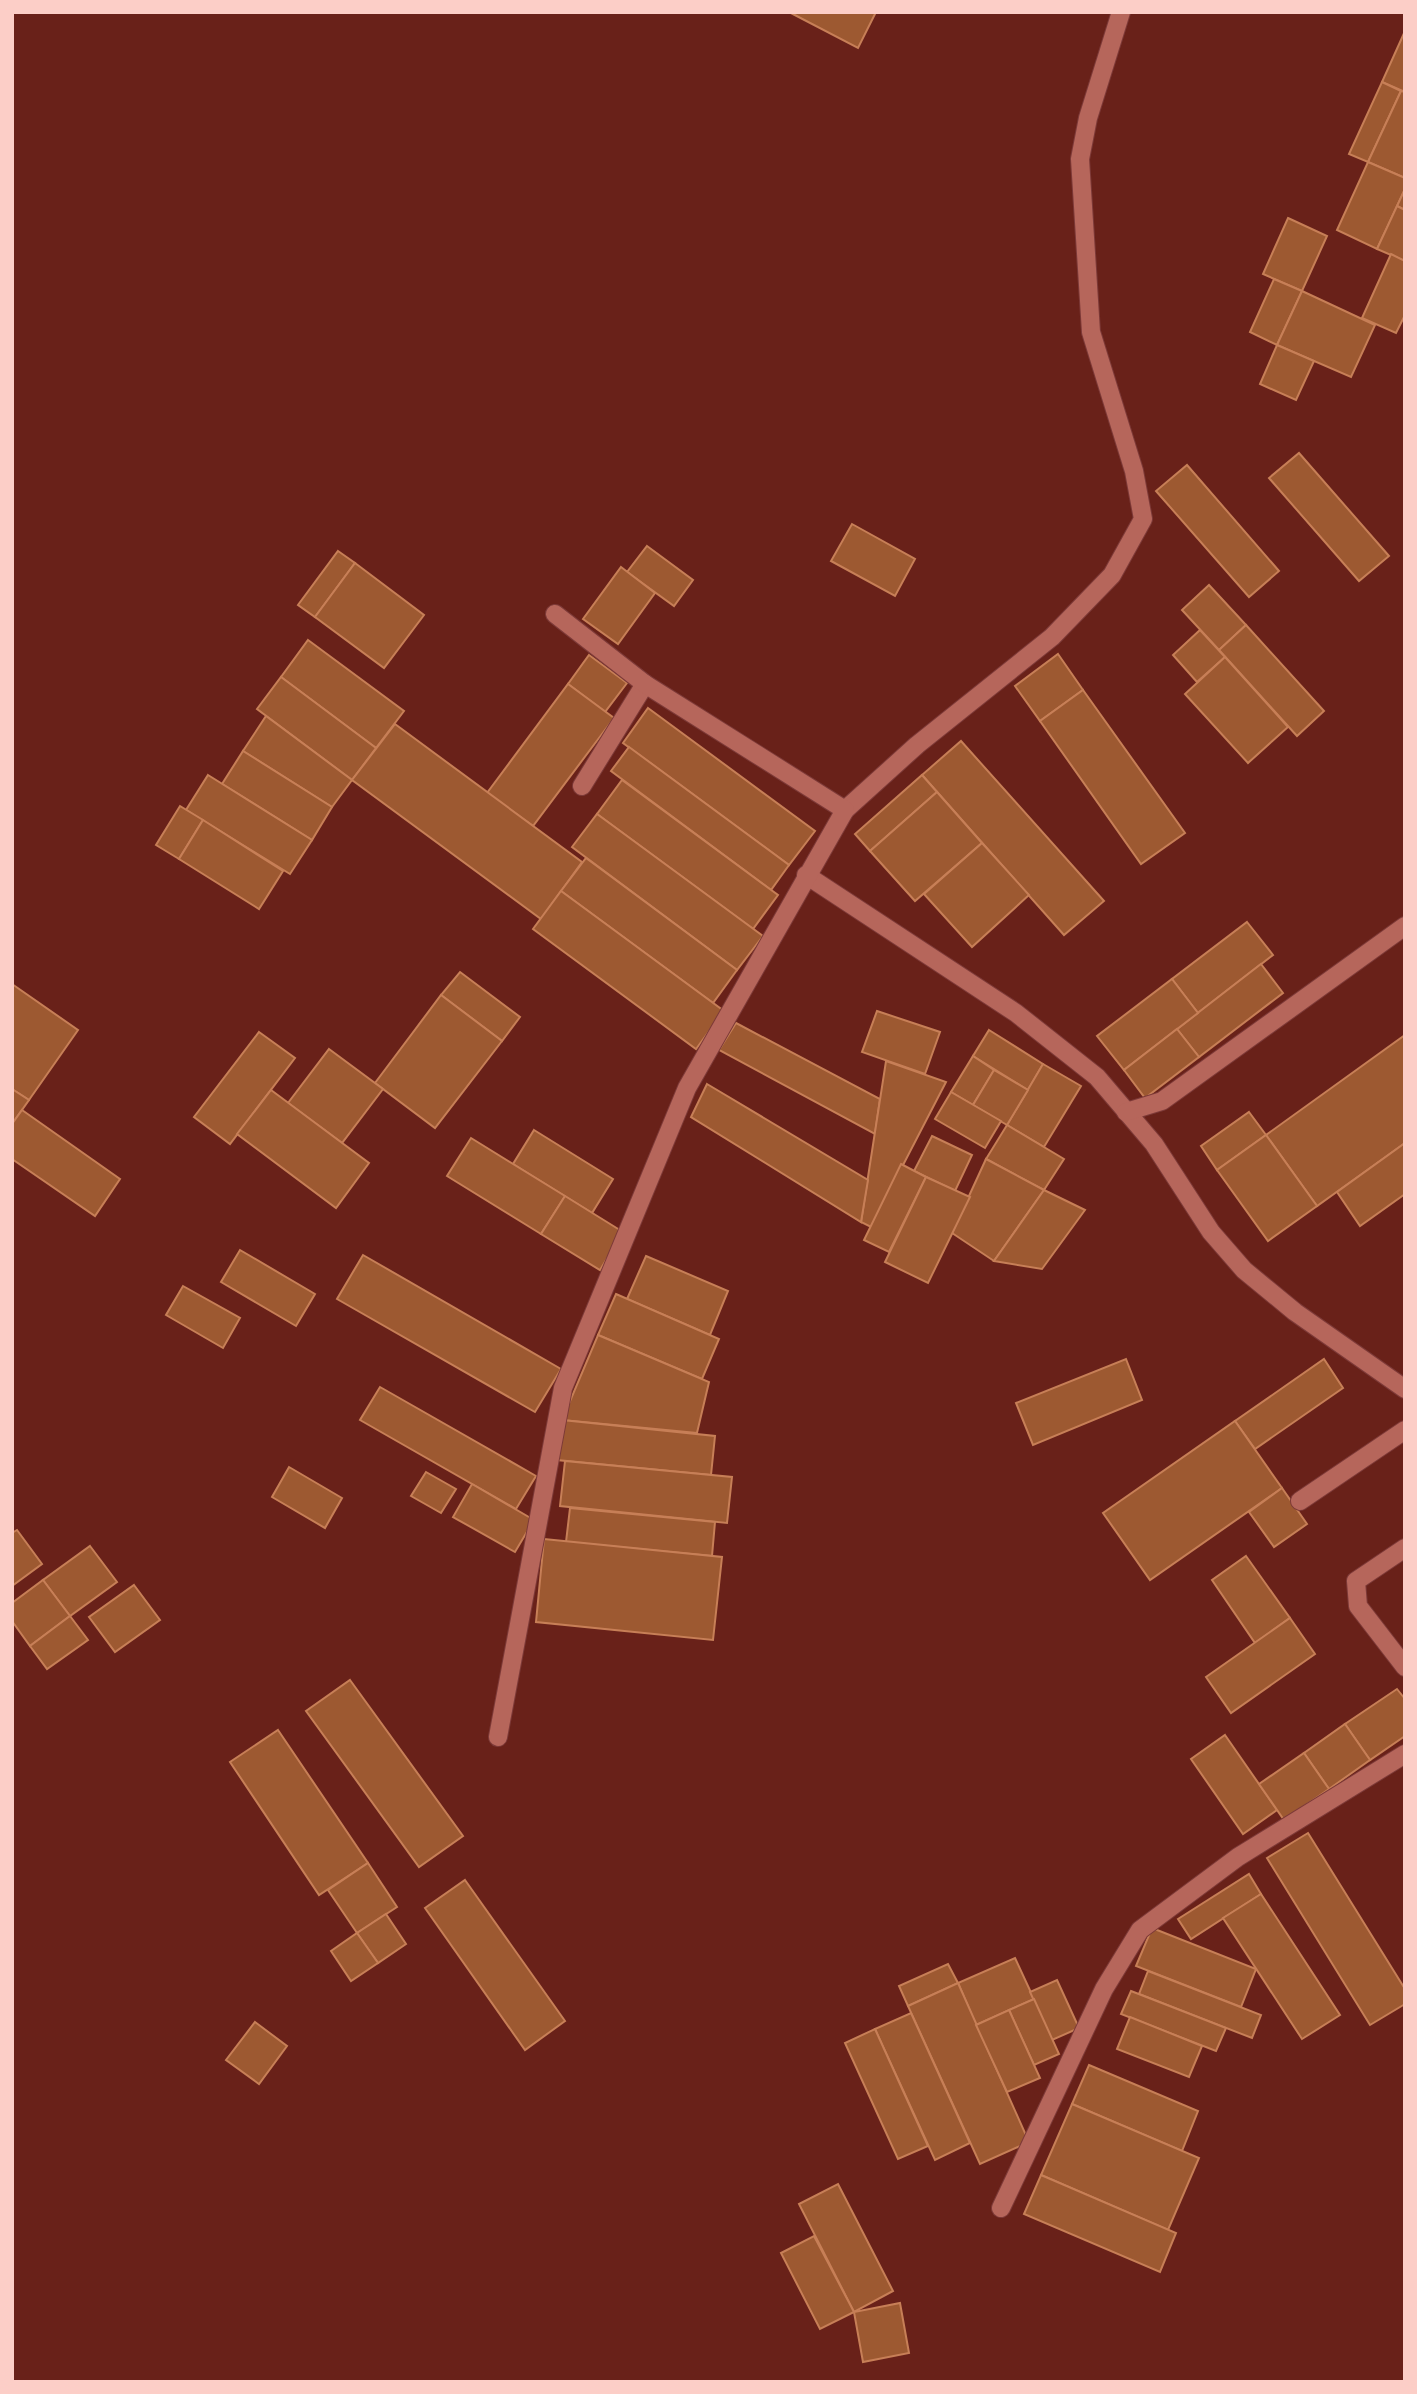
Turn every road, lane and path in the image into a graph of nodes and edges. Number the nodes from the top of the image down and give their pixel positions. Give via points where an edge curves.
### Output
1 (1121, 12) edge
2 (555, 614) dead end
3 (645, 684) junction
4 (582, 786) dead end
5 (845, 810) junction
6 (806, 875) junction
7 (1405, 926) edge
8 (1126, 1112) junction
9 (1405, 1389) edge
10 (1405, 1430) edge
11 (1300, 1502) dead end
12 (1405, 1548) edge
13 (1405, 1667) edge
14 (498, 1737) dead end
15 (1405, 1754) edge
16 (1001, 2208) dead end

1 - 5 street via 1080,159 1091,332 1134,471 1143,519 1112,575 1052,637 917,745
2 - 3 street
3 - 4 street
3 - 5 street
5 - 6 street
6 - 8 street via 1016,1013 1097,1077
6 - 14 street via 687,1088 563,1388
7 - 8 street via 1162,1101
8 - 9 street via 1154,1144 1210,1232 1244,1270
10 - 11 street
12 - 13 street via 1356,1581 1358,1606
15 - 16 street via 1238,1857 1140,1930 1104,1989

